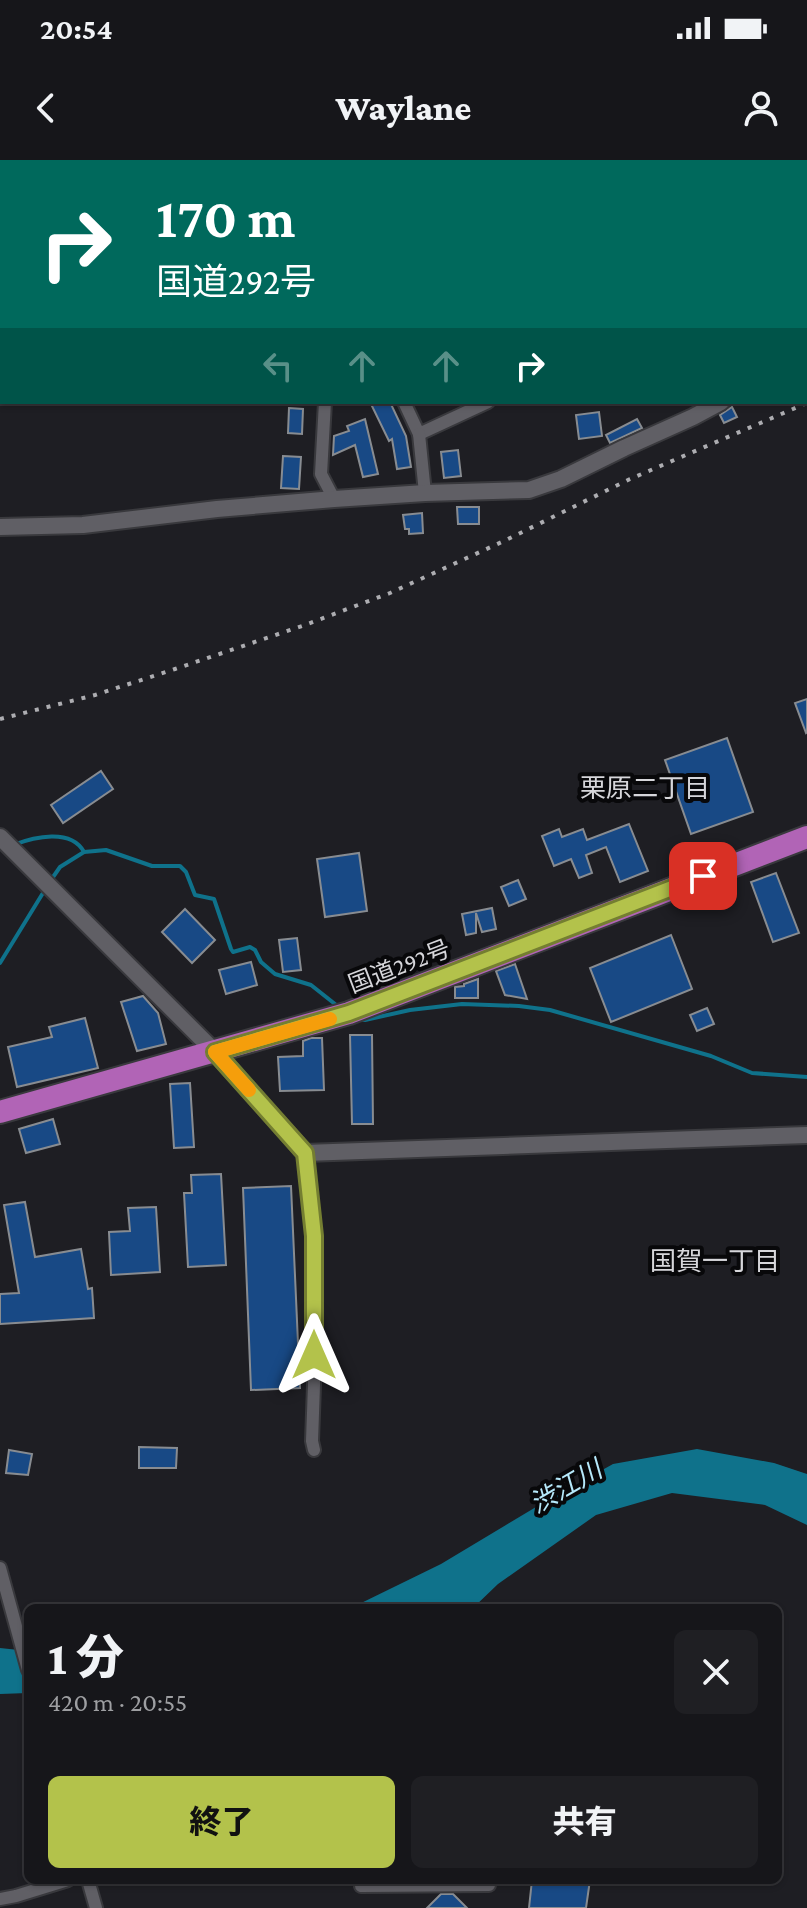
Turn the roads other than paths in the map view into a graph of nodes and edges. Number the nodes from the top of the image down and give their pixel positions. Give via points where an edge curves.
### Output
1 (325, 404) edge
2 (405, 404) edge
3 (484, 404) edge
4 (717, 404) edge
5 (419, 434) junction
6 (425, 493) junction
7 (334, 499) junction
8 (0, 527) edge
9 (0, 837) edge
10 (807, 837) edge
11 (215, 1052) junction
12 (0, 1112) edge
13 (807, 1135) edge
14 (305, 1153) junction
15 (314, 1450) dead end
16 (0, 1568) edge
17 (24, 1656) edge
18 (55, 1884) edge
19 (89, 1884) edge
20 (362, 1884) edge
21 (489, 1885) dead end
22 (0, 1899) edge
23 (96, 1908) edge

1 - 7 street via 321,474
2 - 5 street
3 - 5 street
4 - 6 street via 529,490
5 - 6 street
6 - 7 street
7 - 8 street via 83,525
9 - 11 street
10 - 11 highway, 国道292号 via 349,1013
11 - 12 highway, 国道292号
11 - 14 street
13 - 14 street
14 - 15 street via 314,1236
16 - 17 street
18 - 22 street
19 - 23 street
20 - 21 street

